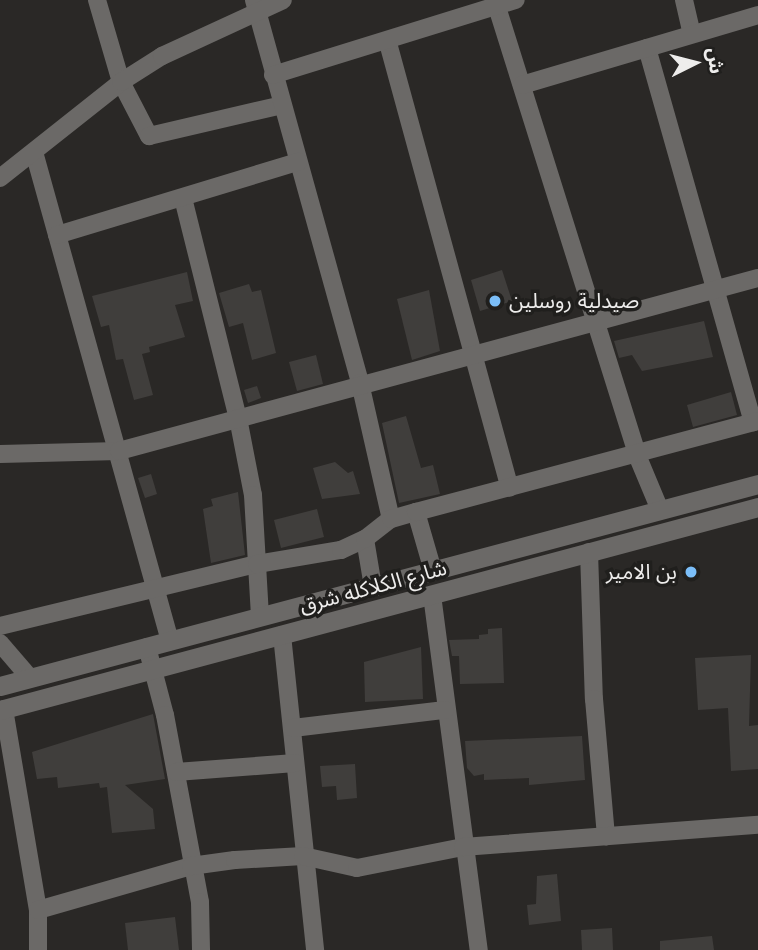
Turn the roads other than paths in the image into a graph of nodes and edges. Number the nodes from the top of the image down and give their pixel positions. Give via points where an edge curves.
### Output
1 (97, 0) edge
2 (283, 0) edge
3 (516, 0) edge
4 (684, 0) edge
5 (255, 5) edge
6 (497, 7) junction
7 (758, 15) edge
8 (692, 34) junction
9 (388, 43) junction
10 (647, 48) junction
11 (274, 75) junction
12 (121, 82) junction
13 (522, 85) junction
14 (282, 106) junction
15 (34, 152) junction
16 (299, 162) junction
17 (0, 177) edge
18 (183, 198) junction
19 (57, 234) junction
20 (758, 278) edge
21 (715, 289) junction
22 (595, 322) junction
23 (474, 357) junction
24 (360, 383) junction
25 (238, 418) junction
26 (755, 421) edge
27 (119, 451) junction
28 (0, 454) edge
29 (637, 455) junction
30 (758, 484) edge
31 (510, 488) junction
32 (758, 507) edge
33 (660, 510) junction
34 (416, 512) junction
35 (391, 519) junction
36 (365, 540) junction
37 (589, 552) junction
38 (257, 564) junction
39 (433, 571) junction
40 (373, 587) junction
41 (155, 589) junction
42 (432, 595) junction
43 (260, 617) junction
44 (0, 626) edge
45 (282, 635) junction
46 (170, 641) junction
47 (0, 643) edge
48 (147, 647) junction
49 (154, 670) junction
50 (30, 678) junction
51 (0, 687) edge
52 (445, 709) junction
53 (2, 710) edge
54 (293, 728) junction
55 (295, 763) junction
56 (176, 772) junction
57 (758, 825) edge
58 (606, 836) junction
59 (463, 846) junction
60 (303, 856) junction
61 (191, 866) junction
62 (38, 910) junction
63 (38, 950) edge
64 (201, 950) edge
65 (315, 950) edge
66 (479, 950) edge

1 - 12 street
2 - 5 street
3 - 6 street
4 - 8 street
5 - 11 street
5 - 12 street
6 - 9 street
6 - 13 street
7 - 8 street
8 - 10 street
9 - 11 street
9 - 23 street
10 - 13 street
10 - 21 street
11 - 14 street
12 - 14 street via 149,136
12 - 15 street
13 - 22 street
14 - 16 street
15 - 17 street
15 - 19 street
16 - 18 street
16 - 24 street
18 - 19 street
18 - 25 street
19 - 27 street
20 - 21 street
21 - 22 street
21 - 26 street
22 - 23 street
22 - 29 street
23 - 24 street
23 - 31 street
24 - 25 street
24 - 35 street
25 - 27 street
25 - 38 street via 253,495
26 - 29 street
27 - 28 street
27 - 41 street
29 - 31 street
29 - 33 street
30 - 33 street, شارع الكلاكله شرق
31 - 34 street
32 - 37 street, شارع الكلاكله شرق
33 - 39 street, شارع الكلاكله شرق
34 - 35 street
34 - 39 street
35 - 36 street
36 - 38 street via 341,550
36 - 40 street
37 - 42 street, شارع الكلاكله شرق
37 - 58 street via 594,699
38 - 41 street
38 - 43 street
39 - 40 street, شارع الكلاكله شرق
40 - 43 street, شارع الكلاكله شرق
41 - 44 street
41 - 46 street
42 - 45 street, شارع الكلاكله شرق
42 - 52 street
43 - 46 street, شارع الكلاكله شرق
45 - 49 street, شارع الكلاكله شرق
45 - 54 street
46 - 48 street, شارع الكلاكله شرق
47 - 50 street
48 - 49 street
48 - 50 street, شارع الكلاكله شرق
49 - 53 street, شارع الكلاكله شرق
49 - 56 street
50 - 51 street, شارع الكلاكله شرق
52 - 54 street
52 - 59 street
53 - 62 street
54 - 55 street
55 - 56 street
55 - 60 street
56 - 61 street
57 - 58 street
58 - 59 street
59 - 60 street via 357,868
59 - 66 street
60 - 61 street
60 - 65 street
61 - 62 street
61 - 64 street via 200,902
62 - 63 street

